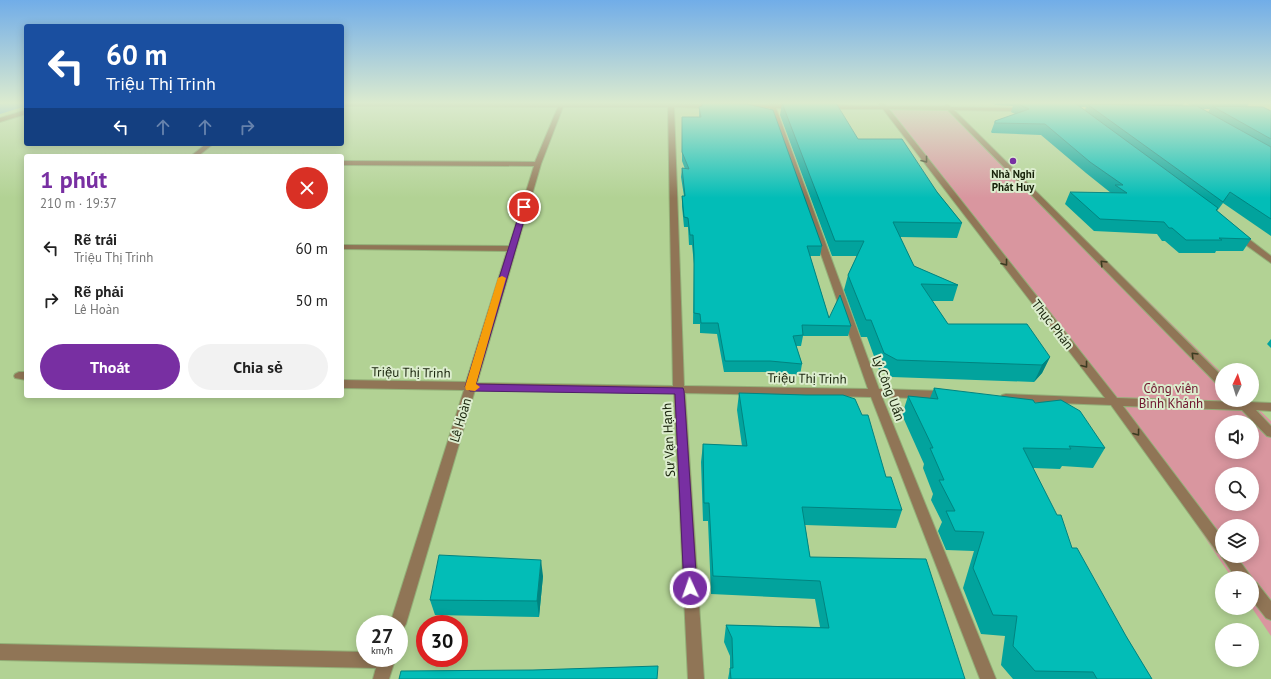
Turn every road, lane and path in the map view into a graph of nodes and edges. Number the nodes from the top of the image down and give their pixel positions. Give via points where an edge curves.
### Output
1 (550, 135) edge
2 (672, 135) edge
3 (783, 135) edge
4 (906, 135) edge
5 (976, 135) edge
6 (207, 146) edge
7 (197, 154) edge
8 (344, 163) edge
9 (538, 164) junction
10 (1233, 231) edge
11 (344, 247) edge
12 (511, 249) junction
13 (1271, 260) edge
14 (1215, 375) edge
15 (344, 384) edge
16 (470, 387) junction
17 (679, 391) junction
18 (875, 393) junction
19 (955, 396) edge
20 (994, 397) edge
21 (1114, 402) junction
22 (1215, 403) edge
23 (1259, 405) edge
24 (1247, 407) edge
25 (1271, 407) edge
26 (1271, 433) edge
27 (1215, 539) edge
28 (1233, 563) edge
29 (1240, 571) edge
30 (1259, 597) edge
31 (1271, 613) edge
32 (401, 615) edge
33 (0, 652) edge
34 (356, 658) edge
35 (385, 667) edge
36 (381, 679) edge
37 (696, 679) edge
38 (988, 679) edge

1 - 9 street, Lê Hoàn
2 - 17 street, Sư Vạn Hạnh
3 - 18 street, Lý Công Uẩn
4 -> 21 street, Thục Phán
14 -> 5 street
6 - 7 street
8 - 9 street
9 - 12 street, Lê Hoàn
10 - 13 street
11 - 12 street
12 - 16 street, Lê Hoàn
15 - 16 street, Triệu Thị Trinh
16 - 17 street, Triệu Thị Trinh
16 - 32 street, Lê Hoàn
17 - 18 street, Triệu Thị Trinh
17 - 37 street, Sư Vạn Hạnh
18 - 19 street, Triệu Thị Trinh
18 - 38 street, Lý Công Uẩn
20 - 21 street
21 - 22 street
21 -> 27 street, Thục Phán
23 - 25 street
24 - 26 street
28 - 29 street
30 - 31 street
33 - 34 street
35 - 36 street

